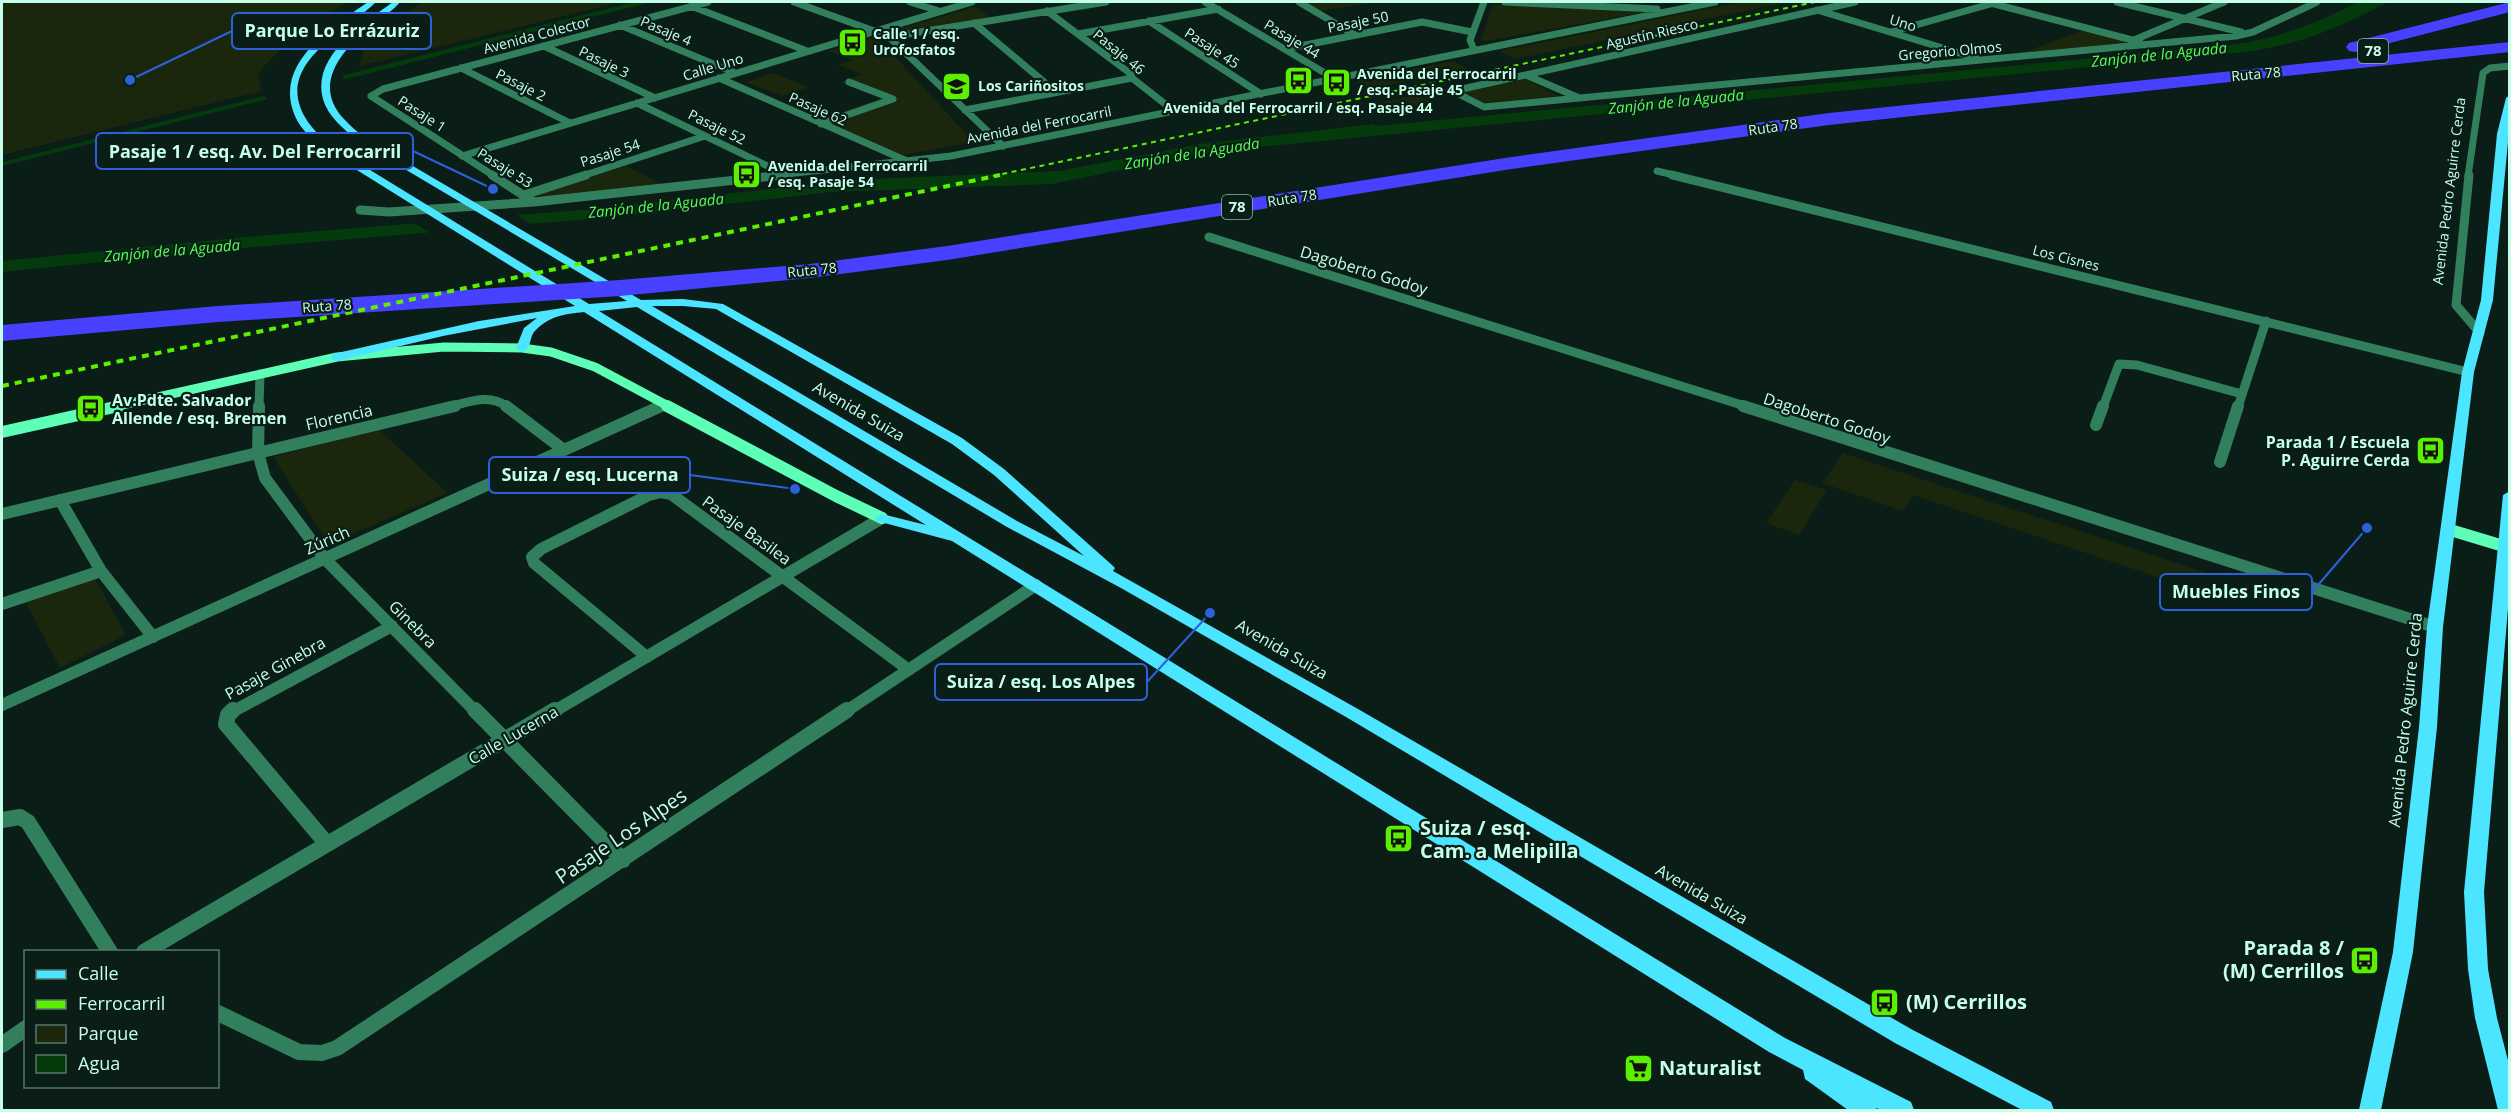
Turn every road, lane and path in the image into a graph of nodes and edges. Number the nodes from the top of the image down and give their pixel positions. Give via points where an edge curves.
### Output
1 (372, 2) edge
2 (397, 2) edge
3 (708, 2) edge
4 (794, 2) edge
5 (910, 2) edge
6 (972, 2) edge
7 (1106, 2) edge
8 (1205, 2) edge
9 (1299, 2) edge
10 (1484, 2) edge
11 (1505, 2) edge
12 (1715, 2) edge
13 (1855, 2) edge
14 (1991, 2) edge
15 (2117, 2) edge
16 (2223, 2) edge
17 (2317, 2) edge
18 (691, 6) junction
19 (2510, 7) edge
20 (1218, 9) junction
21 (1676, 9) junction
22 (1816, 10) junction
23 (939, 11) junction
24 (1047, 11) junction
25 (2184, 18) junction
26 (1149, 21) junction
27 (974, 23) junction
28 (620, 25) junction
29 (876, 31) junction
30 (1472, 32) junction
31 (1891, 32) junction
32 (1078, 34) junction
33 (2248, 34) junction
34 (2510, 34) edge
35 (1355, 35) junction
36 (895, 36) dead end
37 (2134, 40) junction
38 (2150, 44) junction
39 (544, 46) junction
40 (2468, 46) junction
41 (2510, 47) edge
42 (1285, 49) junction
43 (1474, 50) junction
44 (807, 51) junction
45 (1982, 60) junction
46 (2279, 62) junction
47 (2510, 66) edge
48 (461, 68) junction
49 (735, 74) junction
50 (1526, 75) junction
51 (719, 78) junction
52 (1132, 78) junction
53 (1335, 79) junction
54 (849, 82) dead end
55 (1056, 92) junction
56 (373, 94) joint
57 (1261, 94) junction
58 (655, 98) junction
59 (1578, 98) junction
60 (2510, 98) edge
61 (637, 103) junction
62 (1484, 107) joint
63 (965, 110) junction
64 (1174, 111) junction
65 (570, 123) junction
66 (821, 124) junction
67 (705, 136) junction
68 (1003, 146) junction
69 (462, 156) junction
70 (908, 162) junction
71 (1657, 171) dead end
72 (785, 175) junction
73 (524, 195) junction
74 (534, 202) junction
75 (360, 210) dead end
76 (1209, 237) dead end
77 (558, 311) junction
78 (2, 315) edge
79 (2266, 321) junction
80 (2, 333) edge
81 (2480, 333) junction
82 (522, 348) junction
83 (337, 357) junction
84 (2468, 372) junction
85 (260, 374) junction
86 (2242, 394) junction
87 (665, 404) junction
88 (2096, 425) dead end
89 (2, 432) edge
90 (564, 450) junction
91 (258, 453) junction
92 (2220, 462) dead end
93 (60, 500) junction
94 (2509, 504) edge
95 (2, 514) edge
96 (882, 518) junction
97 (2447, 529) junction
98 (964, 540) junction
99 (2508, 548) edge
100 (325, 559) junction
101 (101, 571) junction
102 (783, 577) junction
103 (1126, 584) junction
104 (1036, 585) junction
105 (2, 604) edge
106 (392, 626) junction
107 (2435, 627) junction
108 (153, 637) junction
109 (647, 657) junction
110 (909, 670) junction
111 (2, 705) edge
112 (505, 740) junction
113 (2, 820) edge
114 (327, 844) junction
115 (623, 860) junction
116 (109, 950) edge
117 (146, 950) edge
118 (219, 1013) edge
119 (24, 1030) edge
120 (1777, 1045) junction
121 (2, 1046) edge
122 (1866, 1110) edge
123 (1903, 1110) edge
124 (2043, 1110) edge
125 (2370, 1110) edge
126 (2509, 1110) edge

1 - 98 main road via 330,33 309,54 296,76 294,108 305,127 323,145
2 - 103 main road, Avenida Suiza via 355,33 338,52 326,80 326,98 335,115 356,136 1012,525
3 - 18 street, Avenida Colector
4 - 29 street
5 - 23 street
6 - 23 street, Calle Uno
7 - 24 street
8 - 20 street, Pasaje 44
9 - 35 street
10 - 30 street
11 - 21 street
12 - 21 street, Avenida del Ferrocarril
13 - 22 street, Agustín Riesco
14 - 31 street
14 - 37 street
15 - 25 street
16 - 25 street
17 - 33 street, Gregorio Olmos
18 - 28 street, Avenida Colector
18 - 44 street
19 - 46 highway via 2386,40
20 - 26 street
20 - 42 street, Pasaje 44
21 - 43 street, Avenida del Ferrocarril
22 - 31 street, Uno
22 - 50 street, Agustín Riesco
23 - 29 street, Calle Uno
24 - 27 street
24 - 32 street, Pasaje 46
25 - 33 street
25 - 37 street
26 - 32 street
26 - 57 street, Pasaje 45
27 - 36 street
27 - 55 street
28 - 39 street, Avenida Colector
28 - 49 street, Pasaje 4
29 - 44 street, Calle Uno
29 - 63 street via 890,37
30 - 35 street, Pasaje 50 via 1422,22
30 - 43 street via 1470,42
31 - 45 street, Uno
32 - 52 street, Pasaje 46
33 - 38 street, Gregorio Olmos
34 - 40 highway, Ruta 78 / 78
35 - 42 street, Pasaje 50
37 - 38 street
38 - 45 street, Gregorio Olmos
39 - 48 street, Avenida Colector
39 - 58 street, Pasaje 3
40 - 41 highway, Ruta 78 / 78
40 - 46 highway, Ruta 78 / 78
40 - 80 highway, Ruta 78 / 78 via 1818,121 1505,164 947,253 810,271
42 - 53 street, Pasaje 44
43 - 53 street, Avenida del Ferrocarril
44 - 49 street, Calle Uno
45 - 59 street, Gregorio Olmos
46 - 78 highway, Ruta 78 / 78 via 1726,119 1417,162 1002,228 768,257 614,271 194,297
47 - 81 street, Avenida Pedro Aguirre Cerda via 2490,68 2483,73 2471,149 2456,305
48 - 56 street, Avenida Colector
48 - 65 street, Pasaje 2
49 - 51 street, Calle Uno
50 - 59 street, Gregorio Olmos
50 - 62 street, Agustín Riesco via 1453,91
51 - 58 street, Calle Uno
51 - 66 street, Pasaje 62
52 - 55 street
52 - 64 street, Pasaje 46
53 - 57 street, Avenida del Ferrocarril
54 - 66 street via 893,98
55 - 63 street
56 - 69 street, Pasaje 1 via 373,99
57 - 64 street, Avenida del Ferrocarril
58 - 61 street, Calle Uno
59 - 62 street, Gregorio Olmos
60 - 81 main road, Avenida Pedro Aguirre Cerda via 2504,118 2487,300
61 - 65 street, Calle Uno
61 - 67 street, Pasaje 52
63 - 68 street
64 - 68 street, Avenida del Ferrocarril
65 - 69 street, Calle Uno
66 - 70 street, Pasaje 62
67 - 72 street, Pasaje 52
67 - 73 street, Pasaje 54
68 - 70 street, Avenida del Ferrocarril
69 - 73 street, Pasaje 53
70 - 72 street, Avenida del Ferrocarril
71 - 79 street, Los Cisnes
72 - 74 street, Avenida del Ferrocarril
73 - 74 street, Pasaje 53
74 - 75 street, Avenida del Ferrocarril via 389,212
76 - 107 street, Dagoberto Godoy
77 - 82 main road via 528,331
77 - 83 main road via 509,318
77 - 103 main road via 684,302 728,309 964,446
79 - 84 street, Los Cisnes
79 - 86 street
81 - 84 main road, Avenida Pedro Aguirre Cerda
82 - 83 main road via 444,347
82 - 87 main road via 582,362
83 - 85 main road
84 - 97 main road, Avenida Pedro Aguirre Cerda
85 - 89 main road
85 - 91 street, Ginebra
86 - 88 street via 2138,365 2119,364
86 - 92 street
87 - 90 street, Zúrich
87 - 96 main road
90 - 91 street, Florencia via 499,400 491,398
90 - 100 street, Zúrich
91 - 93 street, Florencia
91 - 100 street, Ginebra via 265,478
93 - 95 street, Florencia
93 - 101 street
94 - 99 main road
96 - 98 main road
96 - 102 street, Calle Lucerna
97 - 99 main road
97 - 107 main road, Avenida Pedro Aguirre Cerda
98 - 104 main road
99 - 126 main road via 2474,892 2478,969
100 - 106 street, Ginebra
100 - 108 street, Zúrich
101 - 105 street
101 - 108 street
102 - 109 street, Calle Lucerna
102 - 109 street, Pasaje Basilea via 667,492 649,495 534,554 534,563
102 - 110 street, Pasaje Basilea
103 - 124 main road, Avenida Suiza via 1903,1036
104 - 110 street, Pasaje Los Alpes
104 - 120 main road
106 - 112 street, Ginebra
106 - 114 street, Pasaje Ginebra via 240,706 225,720
107 - 125 main road, Avenida Pedro Aguirre Cerda via 2403,952
108 - 111 street, Zúrich
109 - 112 street, Calle Lucerna
110 - 115 street, Pasaje Los Alpes
112 - 114 street, Calle Lucerna
112 - 115 street, Ginebra
113 - 116 street via 20,817 28,822
114 - 117 street, Calle Lucerna
115 - 118 street, Pasaje Los Alpes via 337,1048 322,1053 299,1052
119 - 121 street
120 - 122 main road
120 - 123 main road

